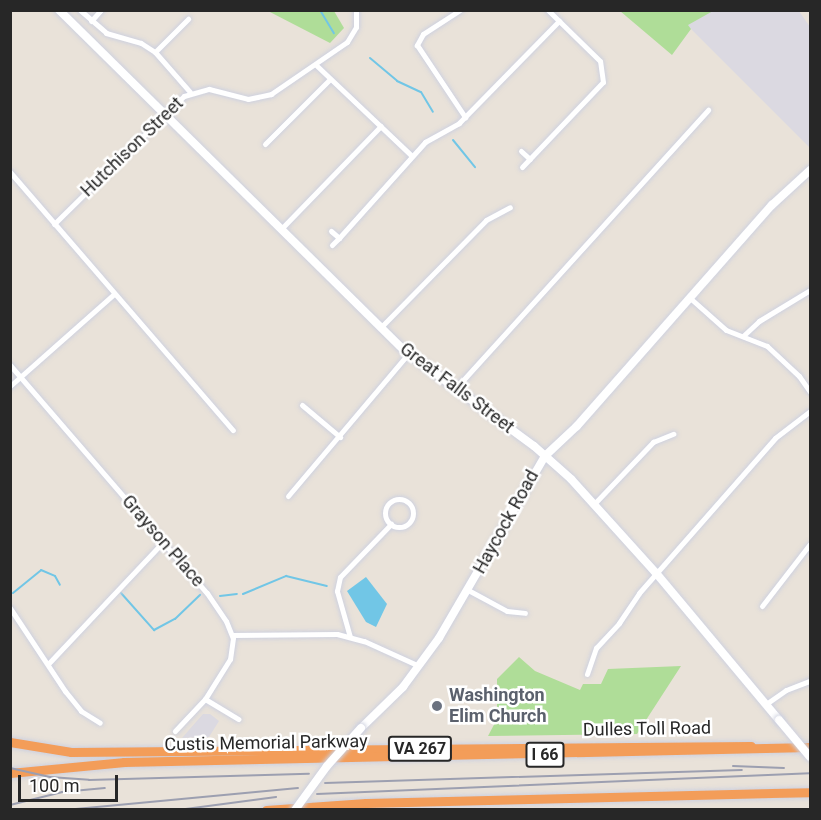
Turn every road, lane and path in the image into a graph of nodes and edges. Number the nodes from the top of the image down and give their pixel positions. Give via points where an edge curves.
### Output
1 (59, 10) edge
2 (81, 10) edge
3 (101, 10) edge
4 (356, 10) edge
5 (460, 10) edge
6 (548, 10) edge
7 (188, 19) dead end
8 (91, 21) junction
9 (559, 21) junction
10 (155, 52) junction
11 (316, 65) junction
12 (330, 79) junction
13 (190, 92) junction
14 (708, 110) dead end
15 (166, 113) junction
16 (465, 117) junction
17 (381, 126) junction
18 (266, 144) dead end
19 (521, 151) dead end
20 (412, 156) junction
21 (530, 159) junction
22 (522, 167) dead end
23 (810, 170) edge
24 (10, 172) edge
25 (510, 207) dead end
26 (54, 224) junction
27 (282, 228) junction
28 (331, 231) dead end
29 (339, 238) junction
30 (332, 245) dead end
31 (810, 290) edge
32 (114, 294) junction
33 (690, 298) junction
34 (382, 326) junction
35 (743, 336) junction
36 (408, 354) junction
37 (10, 364) edge
38 (21, 377) junction
39 (10, 386) edge
40 (454, 389) junction
41 (810, 392) edge
42 (302, 405) dead end
43 (810, 411) edge
44 (233, 430) dead end
45 (673, 434) dead end
46 (340, 436) junction
47 (545, 456) junction
48 (288, 496) dead end
49 (594, 504) junction
50 (391, 524) junction
51 (163, 542) junction
52 (810, 544) edge
53 (656, 573) junction
54 (468, 590) junction
55 (762, 606) dead end
56 (10, 608) edge
57 (525, 613) dead end
58 (232, 635) junction
59 (350, 637) junction
60 (48, 664) junction
61 (419, 666) junction
62 (587, 674) dead end
63 (810, 681) edge
64 (205, 699) junction
65 (766, 704) junction
66 (238, 719) dead end
67 (100, 723) dead end
68 (175, 731) dead end
69 (10, 742) edge
70 (810, 747) edge
71 (782, 748) junction
72 (810, 757) edge
73 (10, 773) edge
74 (810, 792) edge
75 (414, 803) junction
76 (266, 810) edge
77 (295, 810) edge
78 (370, 810) edge

1 - 15 main road, Great Falls Street
2 - 8 street
3 - 8 street
4 - 11 street, Hutchison Street via 352,36
5 - 16 street via 423,34 417,45
6 - 9 street
7 - 10 street
8 - 10 street via 113,37 141,43
9 - 16 street
9 - 21 street via 600,62 603,82
10 - 13 street
11 - 12 street
11 - 13 street, Hutchison Street via 258,98 209,89
12 - 17 street
12 - 18 street
13 - 15 street, Hutchison Street
14 - 40 street
15 - 26 street, Hutchison Street
15 - 27 main road, Great Falls Street
16 - 20 street via 429,138
17 - 20 street
17 - 27 street
19 - 21 street
20 - 29 street
21 - 22 street
23 - 33 main road, Haycock Road via 772,205
24 - 26 street
25 - 34 street via 486,220
26 - 32 street
27 - 34 main road, Great Falls Street
28 - 29 street
29 - 30 street
31 - 35 street via 759,321
32 - 38 street
32 - 44 street
33 - 35 street via 726,330
33 - 47 main road, Haycock Road via 577,426
34 - 36 main road, Great Falls Street
35 - 41 street via 767,346
36 - 40 main road, Great Falls Street
36 - 46 street
37 - 38 street, Grayson Place
38 - 39 street
38 - 51 street, Grayson Place
40 - 47 main road, Great Falls Street
42 - 46 street
43 - 53 street via 775,438
45 - 49 street via 652,442
46 - 48 street
47 - 49 main road, Great Falls Street
47 - 54 main road, Haycock Road
49 - 53 main road, Great Falls Street
50 - 50 street via 408,523 413,514 408,502 396,499 388,504 385,513
50 - 59 street via 340,577 337,591
51 - 58 street, Grayson Place via 210,597
51 - 60 street
52 - 55 street
53 - 62 street via 596,648
53 - 65 main road, Great Falls Street
54 - 57 street via 507,611
54 - 61 main road, Haycock Road
56 - 60 street
58 - 59 street
58 - 64 street via 230,659
59 - 61 street
60 - 67 street via 81,711
61 - 77 main road, Haycock Road, bridge via 327,766
63 - 65 street via 786,690
64 - 66 street
64 - 68 street
65 - 72 main road, Great Falls Street, bridge
69 - 71 highway, Dulles Toll Road / VA 267 via 71,752 729,744
70 - 71 highway, Custis Memorial Parkway / I 66
71 - 73 highway, Custis Memorial Parkway / I 66 via 124,762
74 - 75 highway
75 - 76 highway
75 - 78 highway

